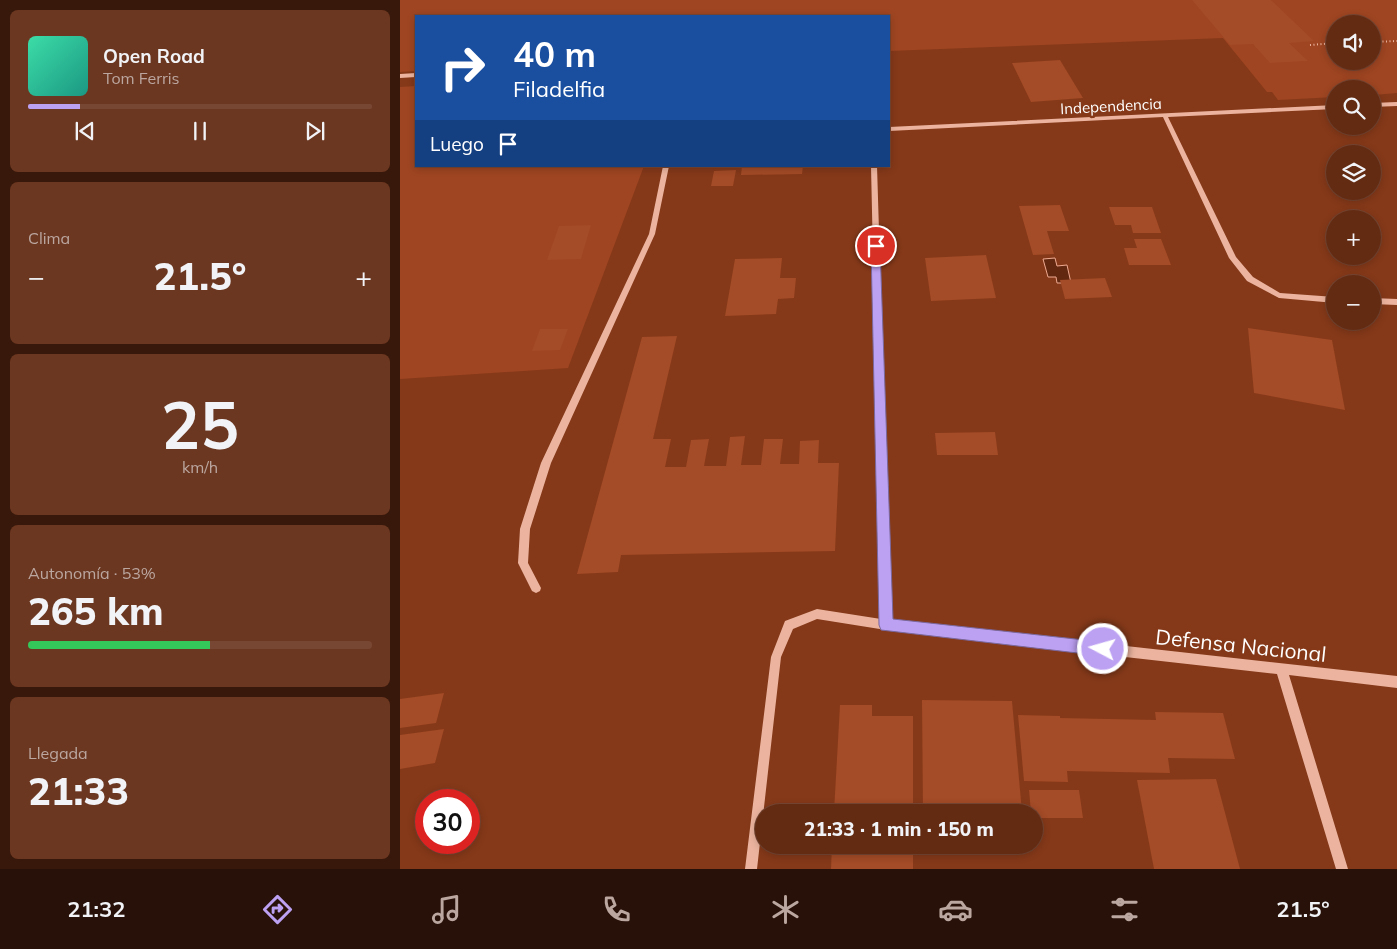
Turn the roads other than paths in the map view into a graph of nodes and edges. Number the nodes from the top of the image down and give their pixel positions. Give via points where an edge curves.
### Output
1 (415, 75) edge
2 (400, 76) edge
3 (1397, 104) edge
4 (1381, 105) edge
5 (1326, 107) edge
6 (1166, 116) junction
7 (890, 129) edge
8 (666, 167) edge
9 (874, 167) edge
10 (1326, 299) edge
11 (1381, 301) edge
12 (1397, 302) edge
13 (536, 588) dead end
14 (886, 625) junction
15 (1281, 668) junction
16 (1397, 682) edge
17 (751, 869) edge
18 (1342, 869) edge

1 - 2 street
3 - 4 street
5 - 6 street, Independencia
6 - 7 street, Independencia
6 - 10 street via 1233,258 1250,279 1279,295
8 - 13 street via 652,234 546,463 525,529 523,563
9 - 14 street
11 - 12 street
14 - 15 street, Defensa Nacional
14 - 17 street, Defensa Nacional via 817,614 789,624 776,657
15 - 16 street, Defensa Nacional
15 - 18 street

